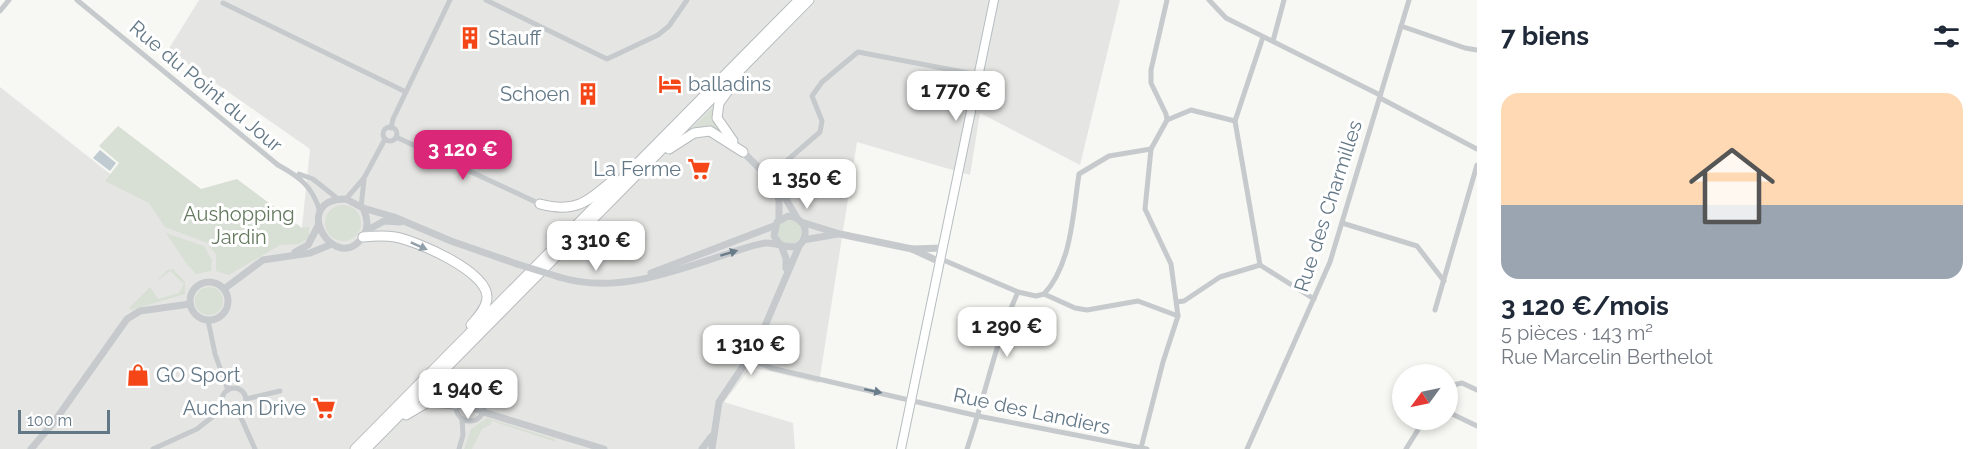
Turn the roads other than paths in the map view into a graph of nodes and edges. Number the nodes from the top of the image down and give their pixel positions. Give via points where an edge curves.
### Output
1 (9, 0) edge
2 (77, 0) edge
3 (450, 0) edge
4 (486, 0) edge
5 (687, 0) edge
6 (799, 0) edge
7 (809, 0) edge
8 (994, 0) edge
9 (1167, 0) edge
10 (1209, 0) edge
11 (1284, 0) edge
12 (1409, 0) edge
13 (223, 3) dead end
14 (0, 11) edge
15 (1401, 26) junction
16 (1263, 37) junction
17 (1273, 41) junction
18 (1477, 50) edge
19 (746, 65) junction
20 (979, 75) junction
21 (406, 92) junction
22 (1380, 97) junction
23 (1167, 120) junction
24 (1235, 121) junction
25 (391, 128) junction
26 (396, 137) junction
27 (385, 138) junction
28 (654, 147) junction
29 (1477, 148) edge
30 (1151, 149) junction
31 (742, 152) junction
32 (1477, 165) edge
33 (289, 171) junction
34 (364, 178) junction
35 (770, 179) junction
36 (342, 199) junction
37 (610, 201) junction
38 (540, 204) joint
39 (362, 208) junction
40 (320, 212) junction
41 (799, 220) junction
42 (777, 223) junction
43 (1342, 223) junction
44 (408, 224) junction
45 (318, 226) junction
46 (364, 234) junction
47 (840, 234) junction
48 (801, 242) junction
49 (332, 244) junction
50 (780, 245) junction
51 (943, 248) junction
52 (912, 249) junction
53 (704, 253) junction
54 (290, 254) junction
55 (940, 260) junction
56 (1260, 265) junction
57 (786, 274) junction
58 (1444, 281) junction
59 (224, 289) junction
60 (1018, 292) junction
61 (1044, 294) junction
62 (1314, 299) junction
63 (1177, 302) junction
64 (190, 304) junction
65 (1435, 310) dead end
66 (1178, 316) junction
67 (208, 320) junction
68 (465, 338) junction
69 (748, 358) junction
70 (1458, 384) edge
71 (228, 390) junction
72 (1477, 390) edge
73 (280, 391) dead end
74 (246, 399) junction
75 (911, 399) junction
76 (456, 404) junction
77 (225, 407) junction
78 (238, 411) junction
79 (483, 412) junction
80 (978, 416) junction
81 (1458, 417) edge
82 (462, 418) junction
83 (472, 421) junction
84 (1477, 426) edge
85 (1418, 430) edge
86 (713, 434) junction
87 (463, 435) junction
88 (369, 446) edge
89 (1144, 448) edge
90 (32, 449) edge
91 (153, 449) edge
92 (255, 449) edge
93 (355, 449) edge
94 (459, 449) edge
95 (604, 449) edge
96 (702, 449) edge
97 (712, 449) edge
98 (901, 449) edge
99 (967, 449) edge
100 (1247, 449) edge
101 (1406, 449) edge

1 - 14 street
2 - 33 street, Rue du Point du Jour
3 - 21 street
4 - 5 street via 607,59 658,36
6 - 28 highway
7 - 19 highway
8 - 20 main road
9 - 23 street via 1151,83
10 - 16 street via 1226,18
11 - 17 street
12 - 15 street, Rue des Charmilles
13 - 21 street
15 - 18 street
15 - 22 street, Rue des Charmilles
16 - 17 street
16 - 24 street
17 - 22 street
19 - 31 highway via 724,95 718,112 720,123
19 - 37 highway
20 - 35 street via 871,53 852,55 815,88 812,96 822,121 820,132
20 - 51 main road
21 - 25 street
22 - 29 street
22 - 43 street, Rue des Charmilles
23 - 24 street via 1191,110
23 - 30 street
24 - 56 street
25 - 26 street
25 - 27 street via 384,131
26 - 27 street via 392,141
26 - 38 street
27 - 34 street
28 - 38 highway via 580,206
28 - 68 highway
30 - 61 street via 1109,156 1079,174 1066,250 1051,287
30 - 63 street via 1145,208 1171,264
31 - 35 street
31 - 37 highway via 710,131 694,133 673,145
32 - 58 street
33 - 36 street, Rue du Point du Jour via 313,179
33 - 40 street, Rue du Point du Jour via 311,189
34 - 36 street
34 - 39 street
35 - 41 street
35 - 42 street via 779,200
36 - 39 street
36 - 40 street via 330,202
37 - 88 highway
39 - 44 street
39 - 46 street via 367,218
40 - 45 street
41 - 42 street via 788,216
41 - 47 street
41 - 48 street via 804,228
42 - 50 street via 774,236
42 - 53 street
43 - 58 street via 1418,246
43 - 62 street, Rue des Charmilles
44 - 46 street via 384,221
44 - 53 street, bridge via 560,278 593,284 632,281
45 - 49 street via 325,240
45 - 54 street via 308,245
46 - 49 street via 346,247
46 -> 68 highway via 413,242 476,275 487,297
47 - 48 street
47 - 52 street
48 - 50 street via 790,248
48 - 57 street
49 - 54 street
53 -> 50 street via 762,243
50 - 57 street via 786,258
51 - 52 street
51 - 55 main road
52 - 55 street
54 - 59 street via 263,260
55 - 60 street
55 - 75 main road
56 - 62 street
56 - 63 street via 1220,277
57 - 69 street via 765,329
58 - 65 street
59 - 64 street via 217,283 203,282 192,292
59 - 67 street via 228,298 225,312
60 - 61 street
60 - 80 street
61 - 66 street via 1075,308 1138,301
62 - 100 street, Rue des Charmilles
63 - 66 street
64 - 67 street via 197,316
64 - 90 street via 140,311 127,319
66 - 89 street via 1162,362
67 - 71 street
68 - 93 highway
69 -> 75 street via 771,368
69 - 86 street via 719,402
70 - 72 street
71 - 74 street via 242,391
71 - 77 street via 222,398
73 - 74 street
74 - 78 street
75 - 80 street, Rue des Landiers
75 - 98 main road
76 - 79 street
76 - 79 street via 464,394 473,393 482,400
76 - 82 street
76 - 88 highway via 423,403
77 - 78 street via 231,412
77 - 91 street via 197,429
78 - 92 street
79 - 83 street
79 - 95 street
80 - 89 street, Rue des Landiers
80 - 99 street
81 - 84 street
82 - 83 street
82 - 87 street
83 - 87 street
85 - 101 street
86 - 96 street
86 - 97 street
87 - 94 street

